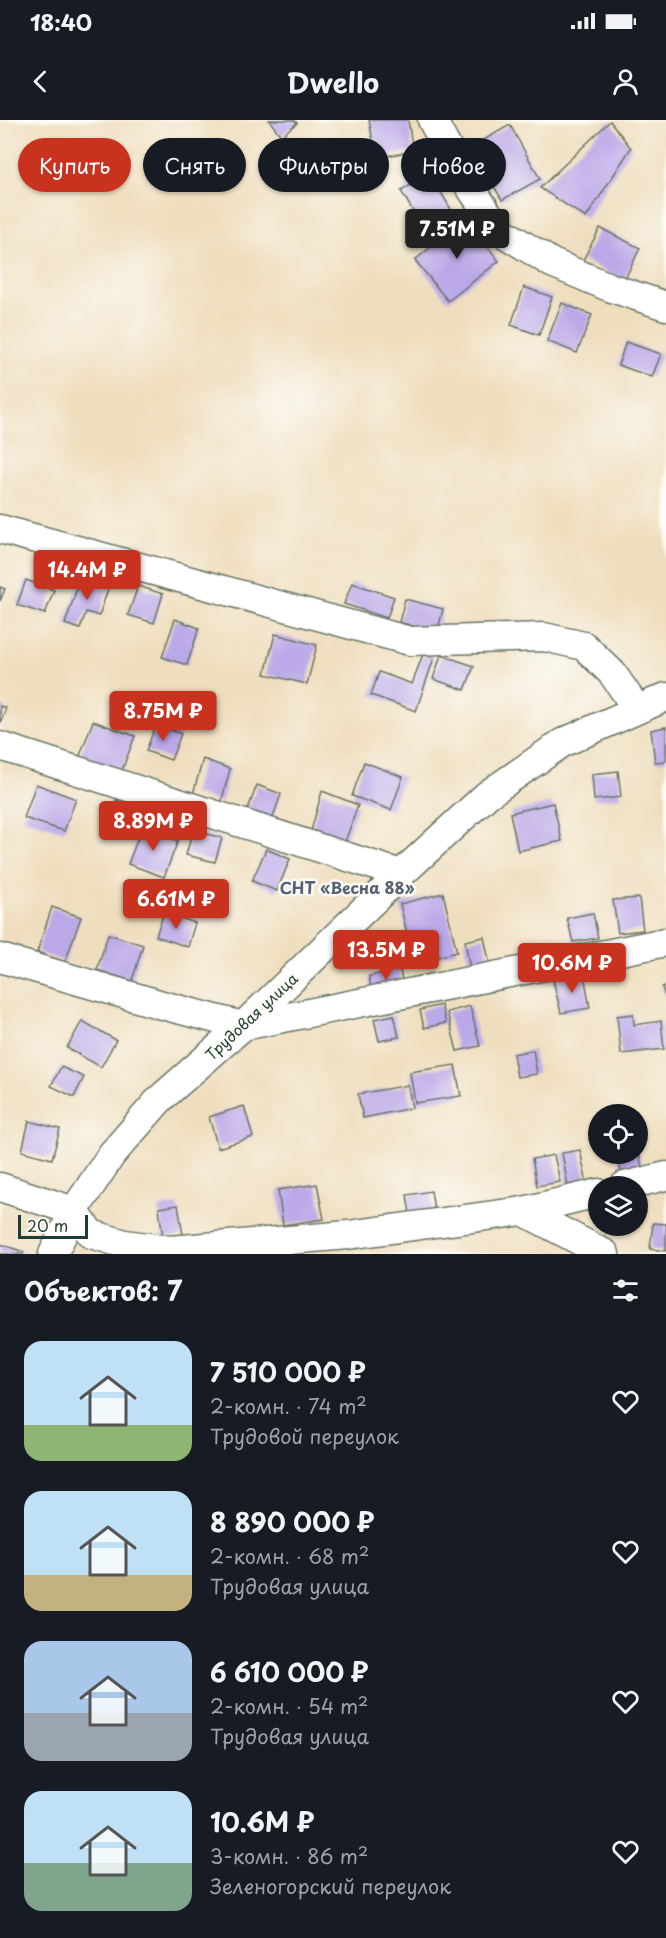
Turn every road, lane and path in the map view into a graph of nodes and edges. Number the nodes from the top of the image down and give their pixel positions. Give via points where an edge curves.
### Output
1 (432, 120) edge
2 (666, 306) edge
3 (0, 529) edge
4 (666, 697) edge
5 (637, 709) junction
6 (0, 746) edge
7 (401, 874) junction
8 (666, 942) edge
9 (0, 958) edge
10 (243, 1026) junction
11 (666, 1176) edge
12 (648, 1180) edge
13 (0, 1187) edge
14 (588, 1195) edge
15 (74, 1211) junction
16 (523, 1211) junction
17 (349, 1244) edge
18 (53, 1254) edge
19 (604, 1254) edge

1 - 2 street via 499,230 552,263
3 - 5 street via 410,641 544,638 584,646 612,673
4 - 5 street, Трудовая улица
5 - 7 street, Трудовая улица via 561,743 487,795
6 - 7 street
7 - 10 street, Трудовая улица
8 - 10 street
9 - 10 street
10 - 15 street, Трудовая улица via 160,1099 112,1154
11 - 12 street
13 - 15 street
14 - 16 street
15 - 17 street via 91,1234 125,1244 170,1250
15 - 18 street, Трудовая улица
16 - 17 street
16 - 19 street

